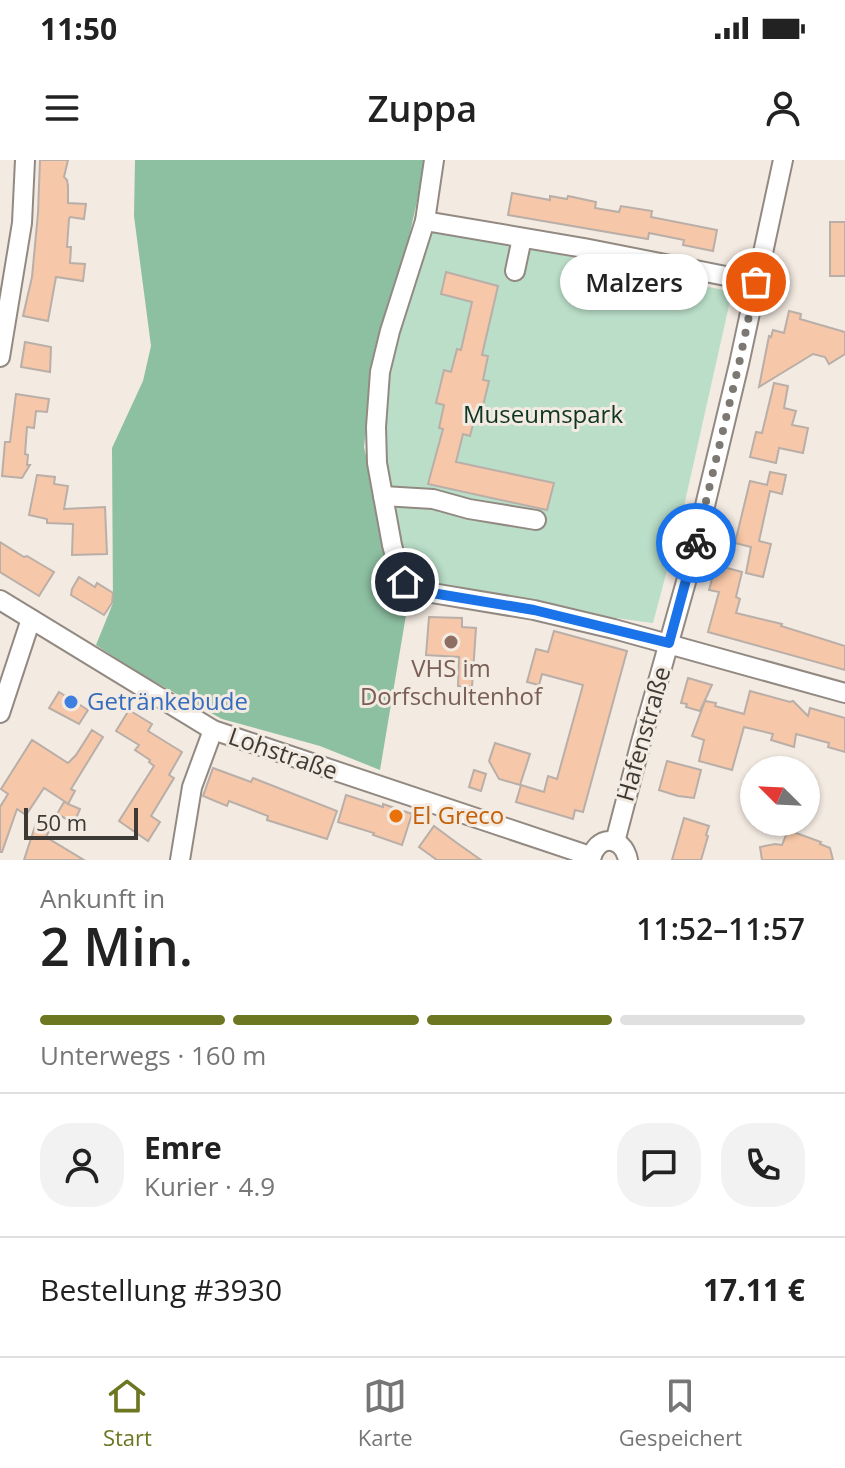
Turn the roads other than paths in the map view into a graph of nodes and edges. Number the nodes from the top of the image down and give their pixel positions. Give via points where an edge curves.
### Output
1 (25, 160) edge
2 (434, 160) edge
3 (783, 160) edge
4 (425, 221) junction
5 (522, 238) junction
6 (515, 271) dead end
7 (756, 282) junction
8 (0, 357) edge
9 (383, 496) junction
10 (536, 520) dead end
11 (0, 600) edge
12 (31, 619) junction
13 (669, 643) junction
14 (845, 693) edge
15 (0, 713) edge
16 (213, 730) junction
17 (615, 842) junction
18 (590, 858) edge
19 (180, 860) edge
20 (628, 860) edge

1 - 8 street via 22,223
2 - 4 street
3 - 7 street, Hafenstraße
4 - 5 street
4 - 9 street via 380,372 376,427
5 - 6 street
5 - 7 street
7 - 13 street, Hafenstraße
9 - 10 street via 433,499
9 - 13 street via 399,571 414,590 534,610
11 - 12 street, Lohstraße
12 - 15 street
12 - 16 street, Lohstraße
13 - 14 street
13 - 17 street, Hafenstraße
16 - 18 street, Lohstraße
16 - 19 street via 192,787
17 - 18 street, Lohstraße via 600,843
17 - 20 street

